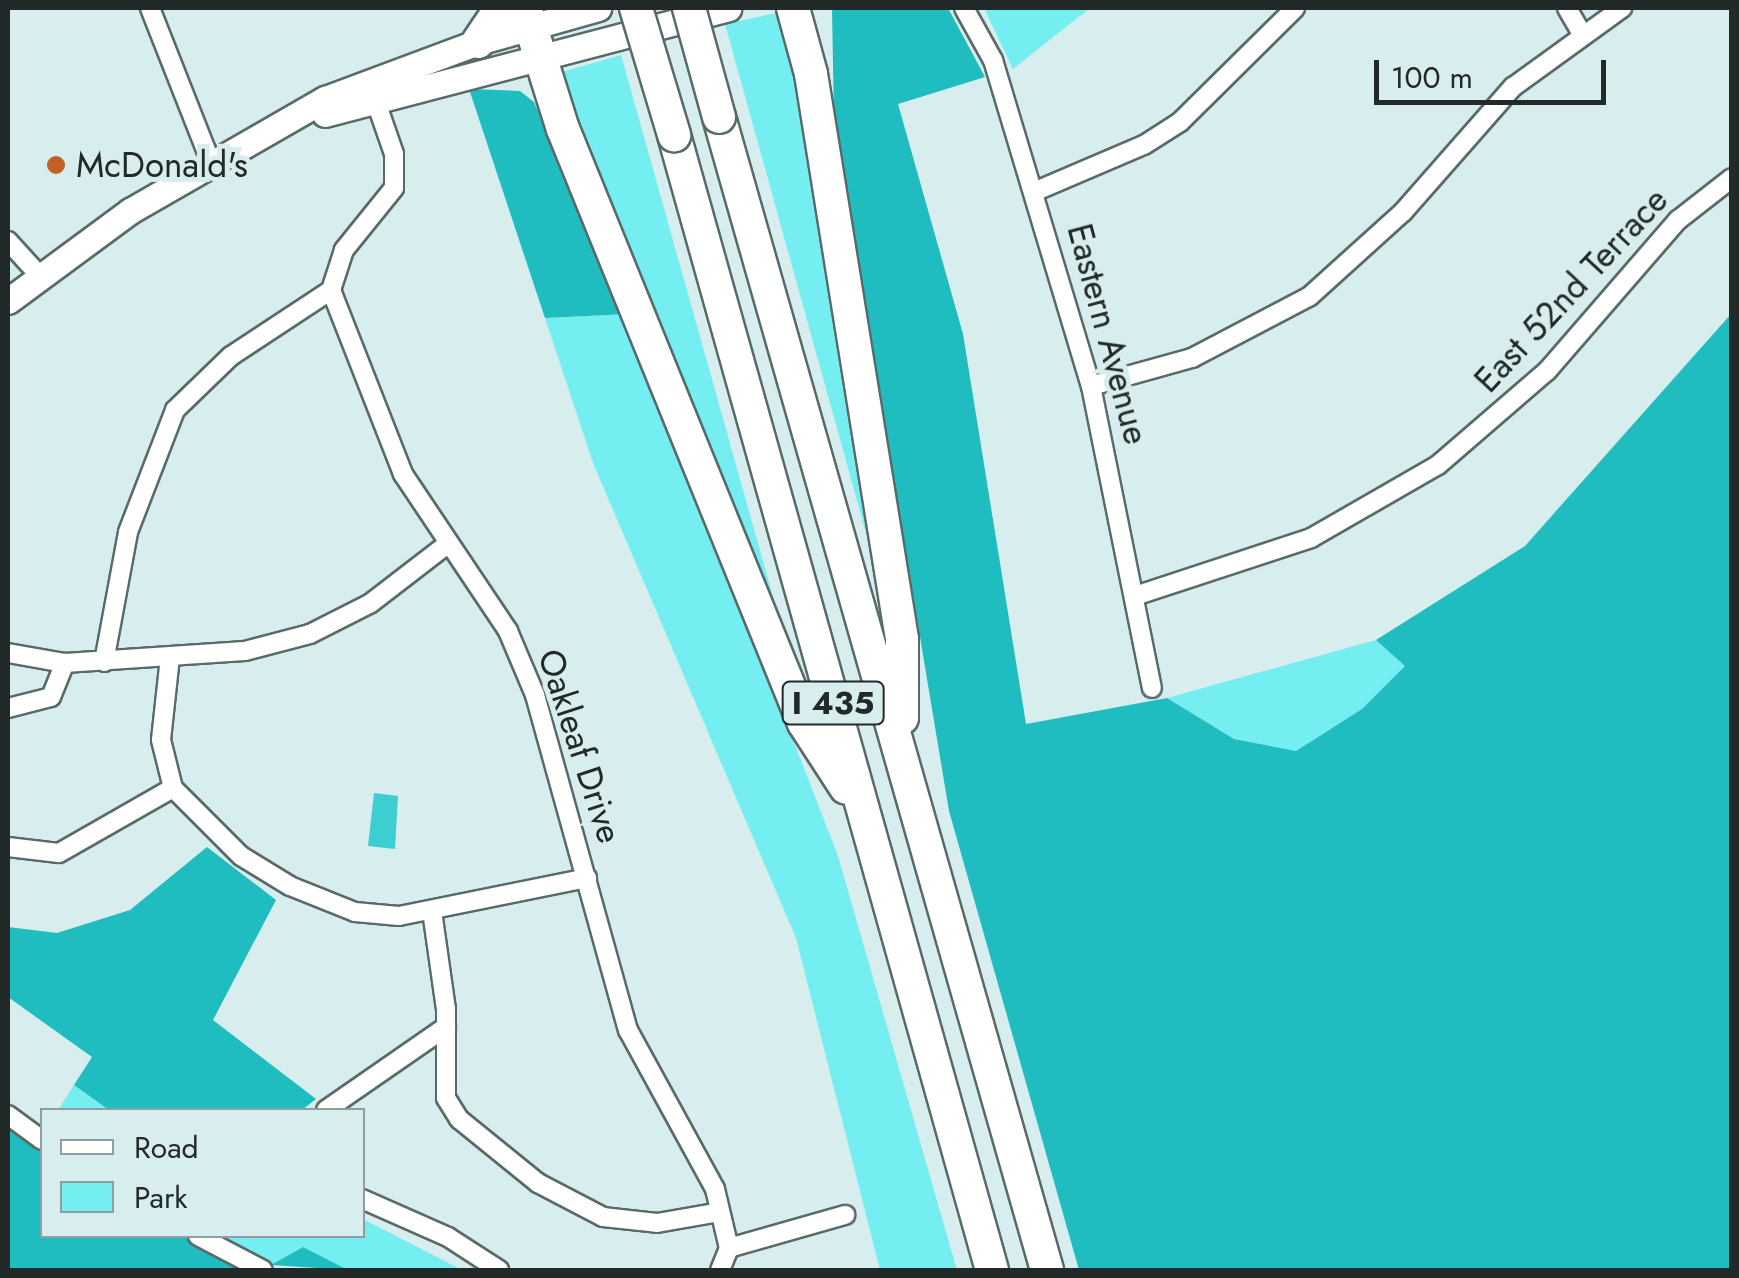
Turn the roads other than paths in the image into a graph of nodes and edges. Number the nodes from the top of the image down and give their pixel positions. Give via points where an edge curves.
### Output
1 (150, 8) edge
2 (501, 8) edge
3 (598, 8) edge
4 (636, 8) edge
5 (689, 8) edge
6 (728, 8) edge
7 (793, 8) edge
8 (819, 8) edge
9 (964, 8) edge
10 (1294, 8) edge
11 (1567, 8) edge
12 (1622, 8) edge
13 (528, 16) edge
14 (1581, 32) junction
15 (478, 42) junction
16 (540, 58) junction
17 (811, 74) junction
18 (375, 99) junction
19 (281, 125) junction
20 (210, 160) junction
21 (1732, 178) edge
22 (1036, 191) junction
23 (8, 241) edge
24 (38, 274) junction
25 (331, 290) junction
26 (8, 301) edge
27 (1091, 386) junction
28 (448, 543) junction
29 (1135, 596) junction
30 (8, 653) edge
31 (170, 657) junction
32 (104, 662) junction
33 (65, 663) junction
34 (1152, 688) dead end
35 (8, 708) edge
36 (903, 763) junction
37 (173, 788) junction
38 (865, 818) junction
39 (8, 847) edge
40 (587, 878) junction
41 (432, 911) junction
42 (446, 1027) junction
43 (329, 1108) edge
44 (8, 1115) edge
45 (40, 1139) edge
46 (365, 1199) edge
47 (720, 1212) junction
48 (845, 1214) dead end
49 (202, 1238) edge
50 (729, 1248) junction
51 (263, 1270) edge
52 (499, 1270) edge
53 (720, 1270) edge
54 (992, 1270) edge
55 (1048, 1270) edge

1 - 20 street
2 - 15 highway
3 - 13 main road
4 - 38 highway, I 435, bridge
5 - 36 highway, I 435, bridge
6 - 16 main road
7 - 17 highway
8 - 17 highway
9 - 22 street, Eastern Avenue via 993,60
10 - 22 street via 1180,122 1144,146
11 - 14 street
12 - 14 street
13 - 15 main road
13 - 16 highway
14 - 27 street via 1514,87 1403,212 1310,296 1192,358
15 - 19 main road via 325,99
16 - 18 main road
16 - 38 highway via 804,723
17 - 36 highway via 902,639
18 - 19 main road
18 - 25 street via 394,154 394,188 344,250
19 - 20 main road
20 - 24 main road
21 - 29 street, East 52nd Terrace via 1678,220 1547,372 1438,465 1311,538
22 - 27 street, Eastern Avenue
23 - 24 street
24 - 26 main road
25 - 28 street, Oakleaf Drive via 403,474
25 - 32 street via 232,356 175,410 128,532
27 - 29 street, Eastern Avenue
28 - 31 street via 371,603 310,634 245,651
28 - 40 street, Oakleaf Drive via 508,630 535,694
29 - 34 street, Eastern Avenue
30 - 33 street
31 - 32 street
31 - 37 street via 161,740
32 - 33 street
33 - 35 street via 51,697
36 - 55 highway, I 435
37 - 39 street via 59,853
37 - 41 street via 241,856 290,886 356,912
38 - 54 highway, I 435
40 - 41 street
40 - 47 street, Oakleaf Drive via 628,1030 687,1130
41 - 42 street
42 - 43 street
42 - 47 street via 446,1098 459,1119 538,1183 603,1218 658,1223
44 - 45 street
46 - 52 street via 448,1237
47 - 50 street, Oakleaf Drive
48 - 50 street
49 - 51 street
50 - 53 street

